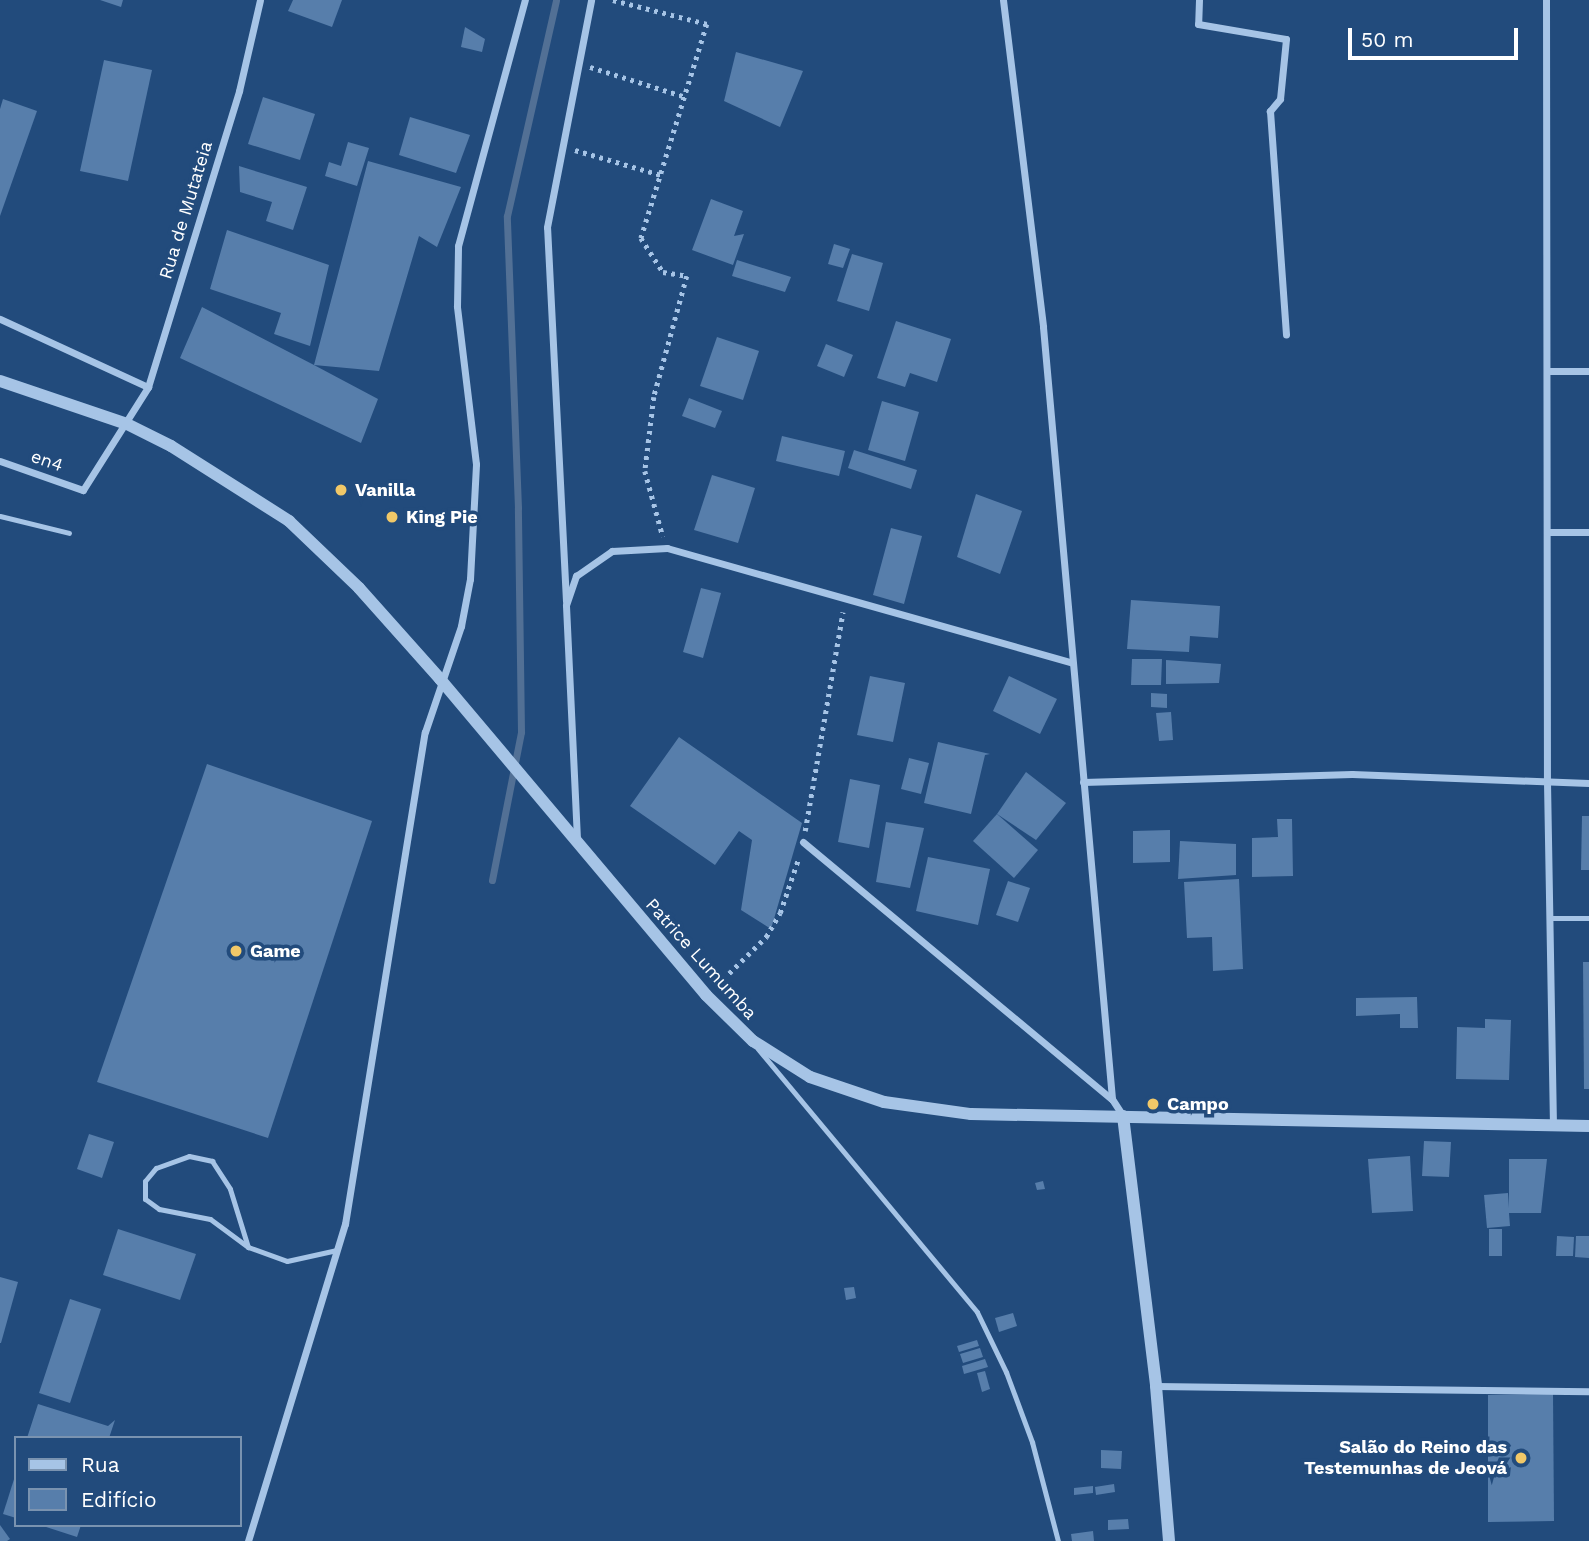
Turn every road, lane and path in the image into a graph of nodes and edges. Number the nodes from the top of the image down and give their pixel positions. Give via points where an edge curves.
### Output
1 (260, 0) edge
2 (525, 0) edge
3 (591, 0) edge
4 (612, 0) edge
5 (1003, 0) edge
6 (1199, 0) edge
7 (1546, 0) edge
8 (578, 63) junction
9 (686, 97) junction
10 (562, 146) junction
11 (661, 175) junction
12 (0, 319) edge
13 (1286, 334) dead end
14 (1550, 370) junction
15 (1589, 371) edge
16 (0, 381) edge
17 (148, 387) junction
18 (127, 424) junction
19 (0, 461) edge
20 (83, 490) joint
21 (0, 516) edge
22 (1548, 532) junction
23 (1589, 532) edge
24 (69, 533) dead end
25 (667, 548) junction
26 (846, 598) junction
27 (566, 605) junction
28 (1071, 662) junction
29 (440, 679) junction
30 (1083, 782) junction
31 (1547, 782) junction
32 (1589, 783) edge
33 (803, 842) junction
34 (577, 844) junction
35 (1549, 918) junction
36 (1589, 918) edge
37 (706, 995) junction
38 (750, 1038) junction
39 (1112, 1100) junction
40 (1123, 1116) junction
41 (1553, 1125) junction
42 (1589, 1126) edge
43 (248, 1247) junction
44 (337, 1250) junction
45 (1156, 1386) junction
46 (1589, 1391) edge
47 (248, 1541) edge
48 (1058, 1541) edge
49 (1169, 1541) edge

1 - 17 street, Rua de Mutateia via 239,91
2 - 29 street via 458,246 457,306 476,464 474,531 461,626
3 - 8 street
4 - 9 path via 707,24
5 - 28 street via 1043,327
6 - 13 street via 1198,24 1286,38 1280,99 1270,111
7 - 14 street
8 - 9 path
8 - 10 street
9 - 11 path
10 - 11 path
10 - 27 street via 547,227
11 - 25 path via 641,238 663,272 687,276 654,397 645,471
12 - 17 street
14 - 15 street
14 - 22 street
16 - 18 street
17 - 18 street, Rua de Mutateia
18 - 20 street, Rua de Mutateia
18 - 29 street via 234,483 289,521 359,588
19 - 20 street, en4
21 - 24 lane
22 - 23 street
22 - 31 street
25 - 26 street
25 - 27 street via 612,551 576,576
26 - 28 street
26 - 33 path
27 - 34 street
28 - 30 street
29 - 34 street, Patrice Lumumba
29 - 44 street via 425,732 345,1224
30 - 31 street via 1352,774
30 - 39 street
31 - 32 street
31 - 35 street
33 - 37 path via 793,881 771,929
33 - 39 street
34 - 37 street, Patrice Lumumba
35 - 36 lane
35 - 41 street
37 - 38 street, Patrice Lumumba
38 - 40 street, Patrice Lumumba via 810,1077 884,1102 971,1114
38 - 48 lane via 977,1312 1032,1442
39 - 40 street
40 - 41 street, Patrice Lumumba
40 - 45 street
41 - 42 street, Patrice Lumumba
43 - 43 lane via 230,1189 212,1161 189,1156 156,1168 145,1181 145,1199 159,1209 210,1219
43 - 44 lane via 287,1261
44 - 47 street
45 - 46 street
45 - 49 street

